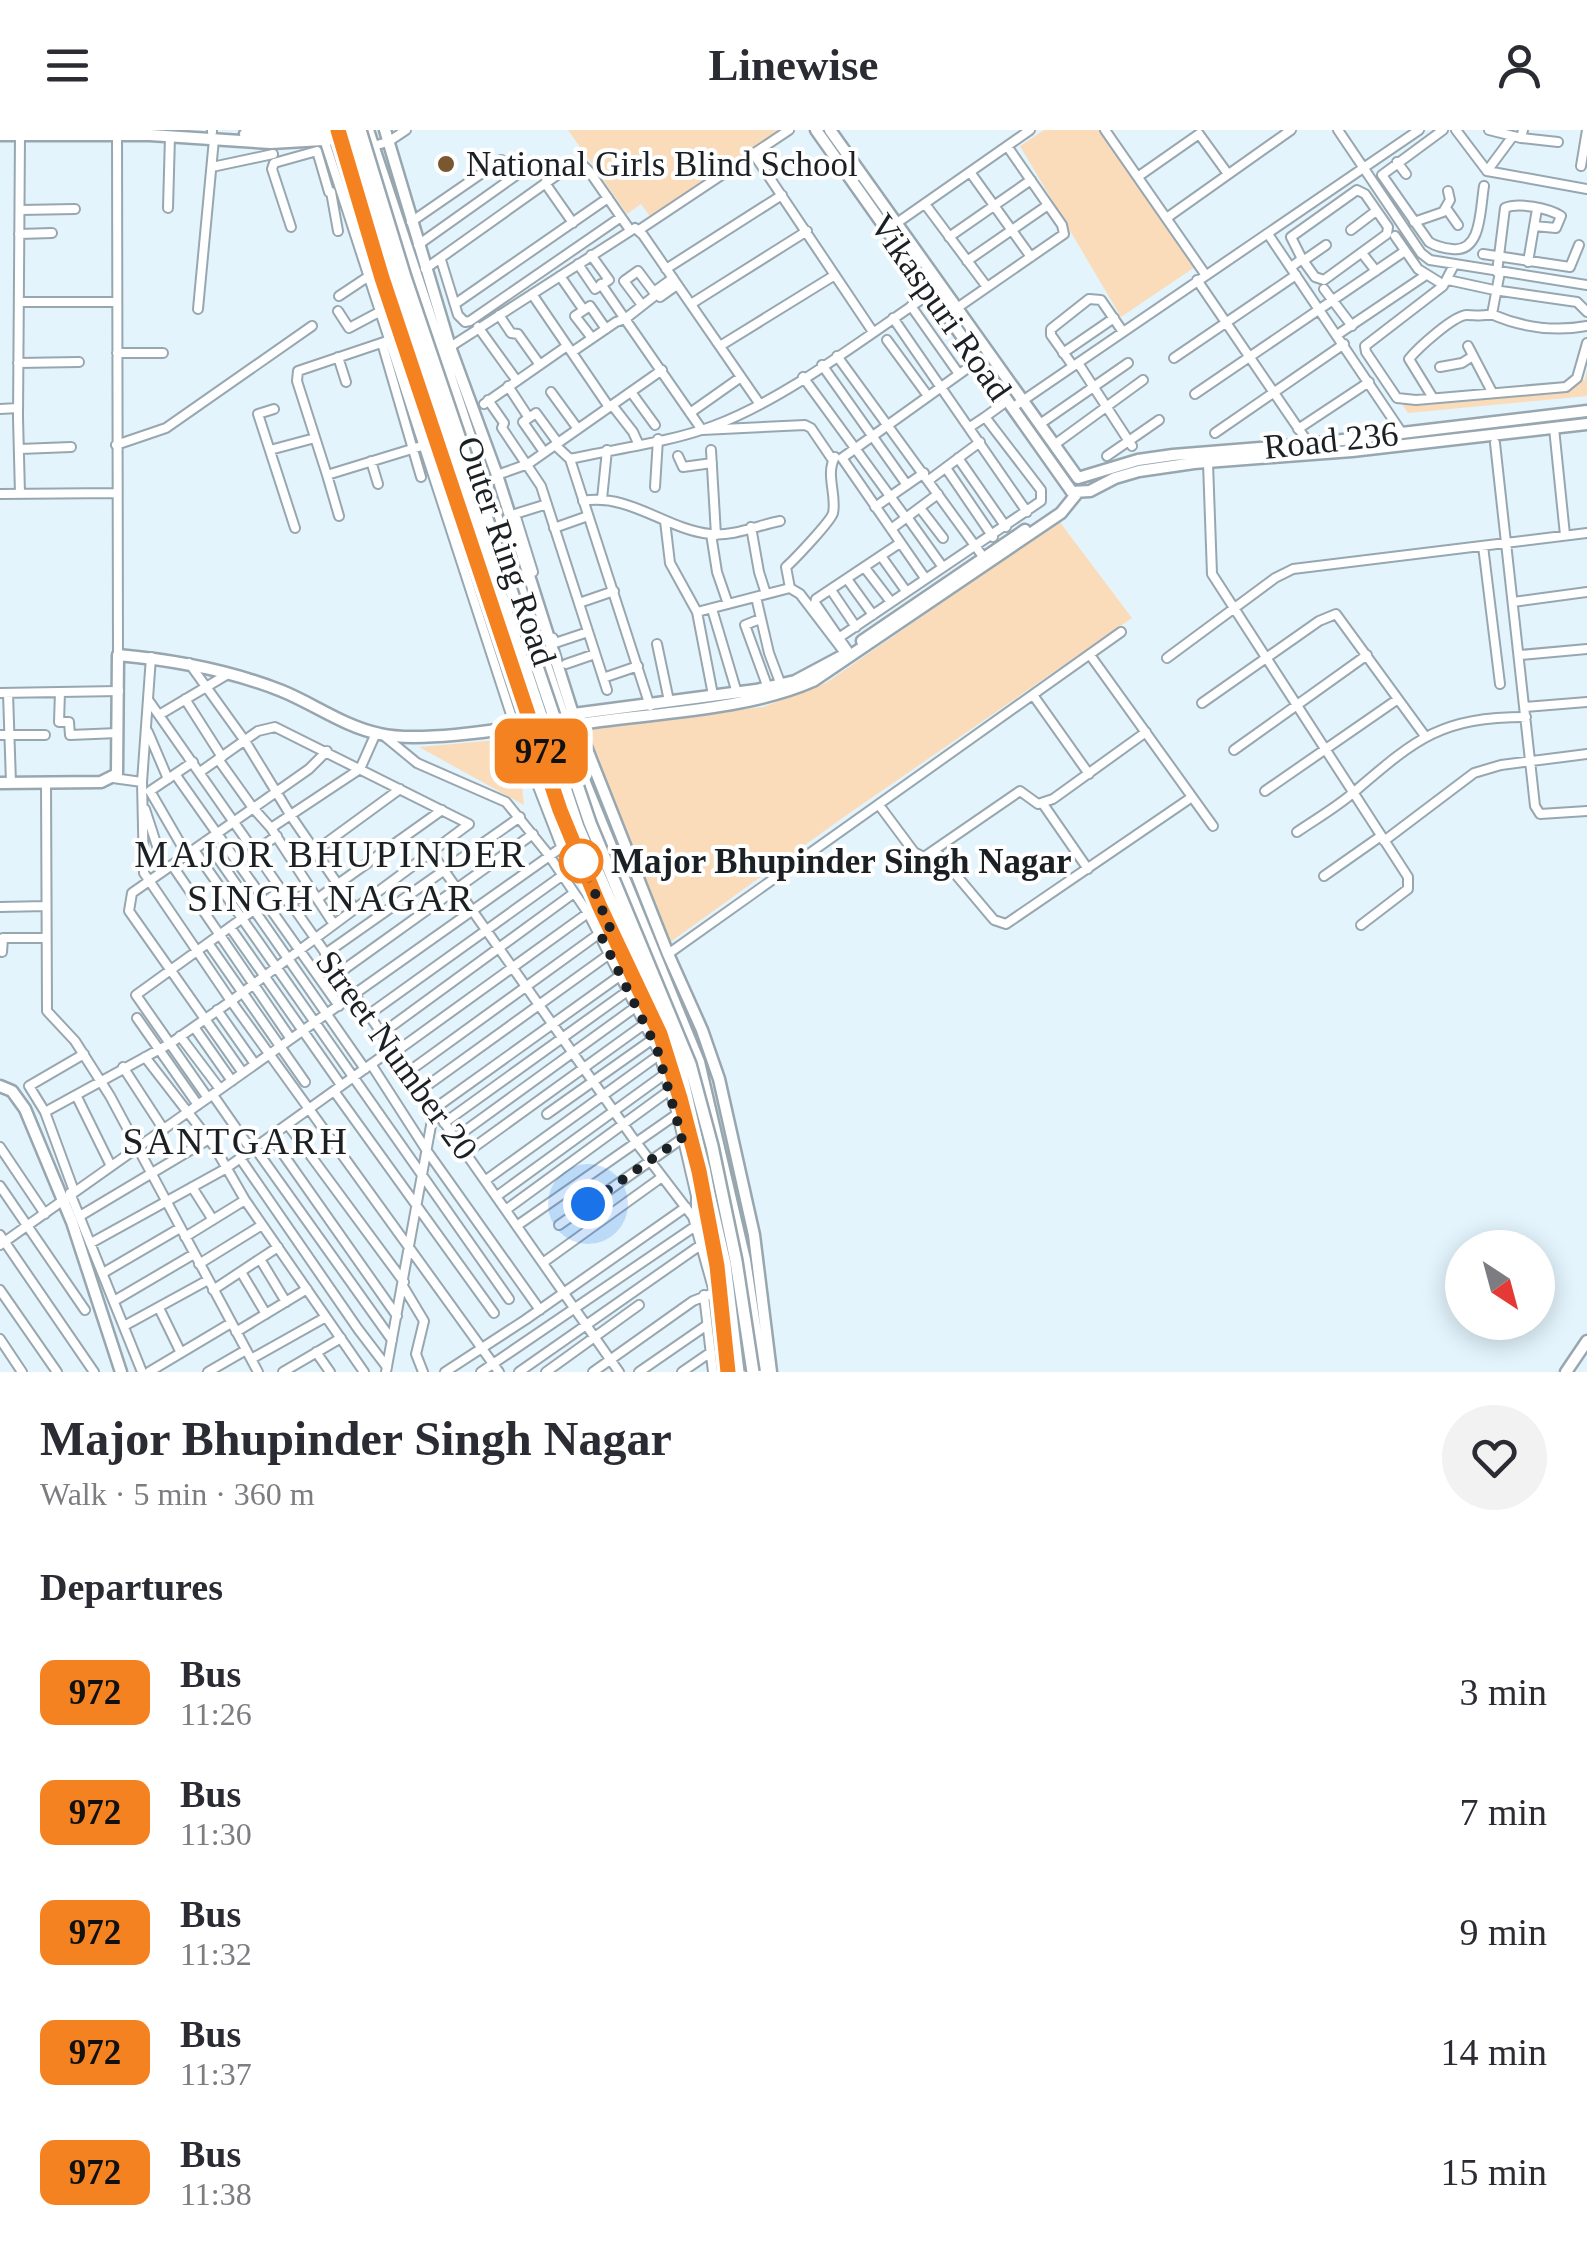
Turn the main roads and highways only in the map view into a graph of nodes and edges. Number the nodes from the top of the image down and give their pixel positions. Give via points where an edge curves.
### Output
1 (360, 130) edge
2 (334, 134) edge
3 (738, 1372) edge
4 (753, 1372) edge

1 - 4 main road, Outer Ring Road, bridge via 590,822 690,1064 720,1184
2 - 3 main road, Outer Ring Road, bridge via 396,280 578,826 680,1068 725,1264

